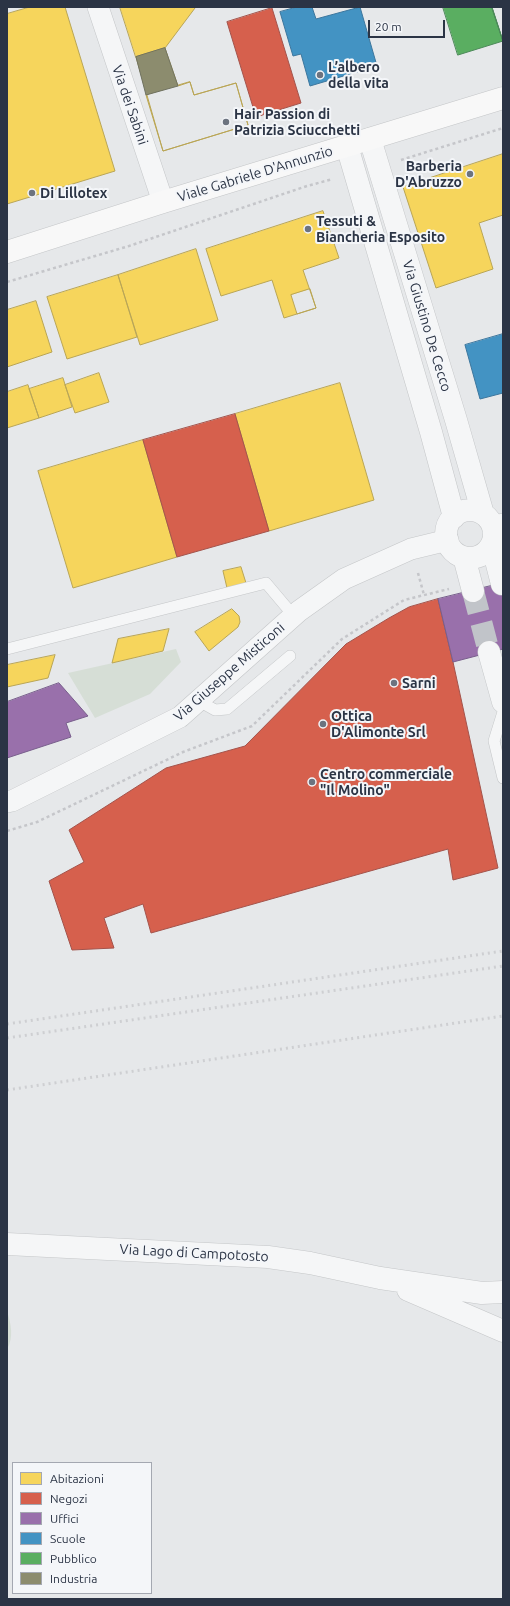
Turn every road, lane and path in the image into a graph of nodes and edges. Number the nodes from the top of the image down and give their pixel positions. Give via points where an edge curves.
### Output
1 (98, 7) edge
2 (503, 98) edge
3 (503, 128) edge
4 (370, 139) junction
5 (347, 146) junction
6 (378, 167) junction
7 (355, 174) junction
8 (163, 202) junction
9 (7, 252) edge
10 (7, 282) edge
11 (454, 518) junction
12 (492, 527) edge
13 (448, 540) junction
14 (464, 557) junction
15 (417, 570) dead end
16 (502, 584) edge
17 (473, 590) tunnel mouth
18 (438, 592) dead end
19 (424, 595) junction
20 (293, 615) junction
21 (7, 649) edge
22 (489, 652) tunnel mouth
23 (290, 656) dead end
24 (199, 701) junction
25 (503, 702) edge
26 (503, 712) edge
27 (503, 778) edge
28 (7, 802) edge
29 (7, 832) edge
30 (7, 1244) edge
31 (380, 1278) junction
32 (503, 1292) edge
33 (503, 1331) edge

1 - 8 street, Via dei Sabini
2 - 4 main road, Viale Gabriele D'Annunzio
3 - 6 path
4 - 5 main road, Viale Gabriele D'Annunzio
4 - 6 street, Via Giustino De Cecco
5 - 7 street, Via Giustino De Cecco
5 - 8 main road, Viale Gabriele D'Annunzio
6 - 12 street, Via Giustino De Cecco via 456,420
7 - 10 path via 307,186 129,246
7 - 11 street, Via Giustino De Cecco
8 - 9 main road, Viale Gabriele D'Annunzio
11 - 12 street via 464,511 471,510
11 - 13 street via 447,530
12 - 14 street via 486,552 472,558
12 - 16 street, Via Giustino De Cecco
13 - 14 street via 452,550
13 - 20 street, Via Giuseppe Misticoni via 411,549 344,579
14 - 17 street
15 - 19 path
18 - 19 path
19 - 29 path via 404,600 342,639 252,726 183,752 37,822
20 - 21 lane via 266,583
20 - 24 street, Via Giuseppe Misticoni
22 - 25 street
23 - 24 lane via 227,709 215,710
24 - 28 street, Via Giuseppe Misticoni via 180,717
26 - 27 lane via 494,741
30 - 31 street, Via Lago di Campotosto via 268,1257 310,1262
31 - 32 street, Via Lago di Campotosto via 482,1293
31 - 33 street, Via Lago di Campotosto

